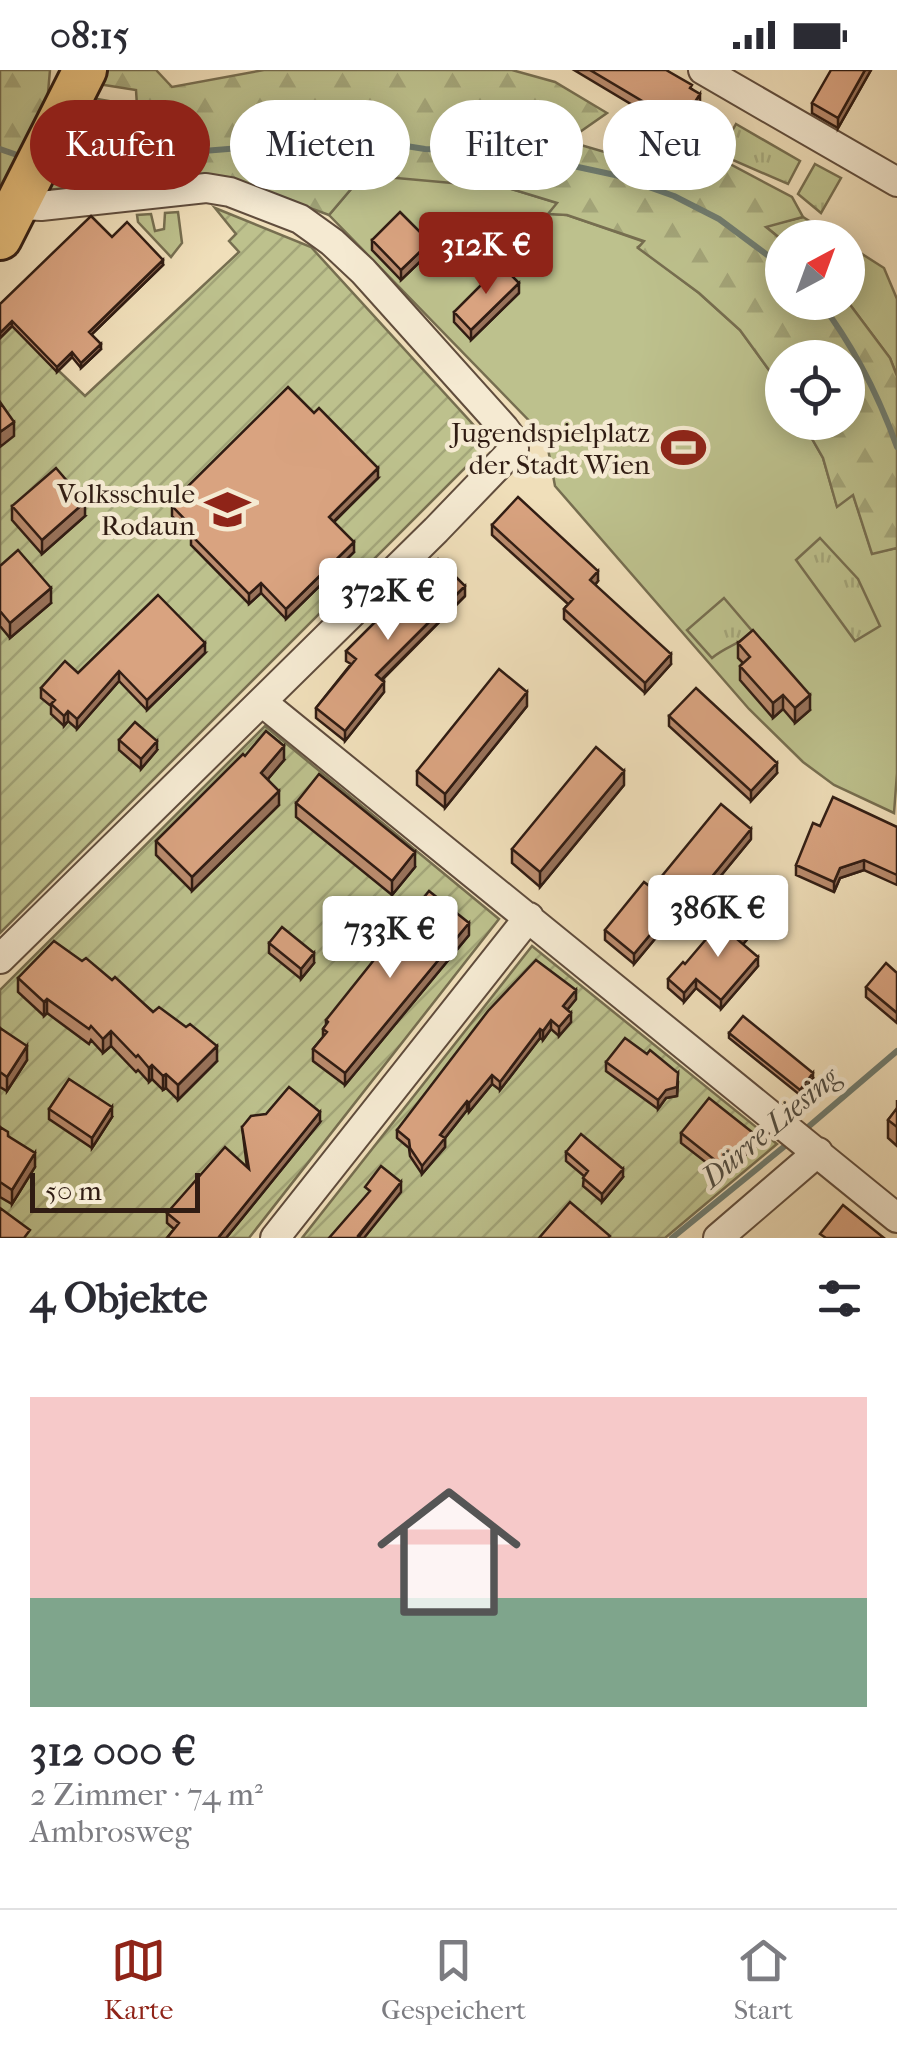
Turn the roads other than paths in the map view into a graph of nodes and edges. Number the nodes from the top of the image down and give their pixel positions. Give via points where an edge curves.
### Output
1 (703, 70) edge
2 (77, 86) edge
3 (897, 182) edge
4 (16, 210) edge
5 (262, 702) junction
6 (529, 917) junction
7 (0, 959) edge
8 (805, 1142) junction
9 (897, 1218) edge
10 (276, 1238) edge
11 (718, 1238) edge

1 - 3 street
2 - 4 main road
4 - 5 street via 206,188 300,218 363,272 513,440 511,455
5 - 6 street
5 - 7 street
6 - 8 street
6 - 10 street
8 - 9 street
8 - 11 street

